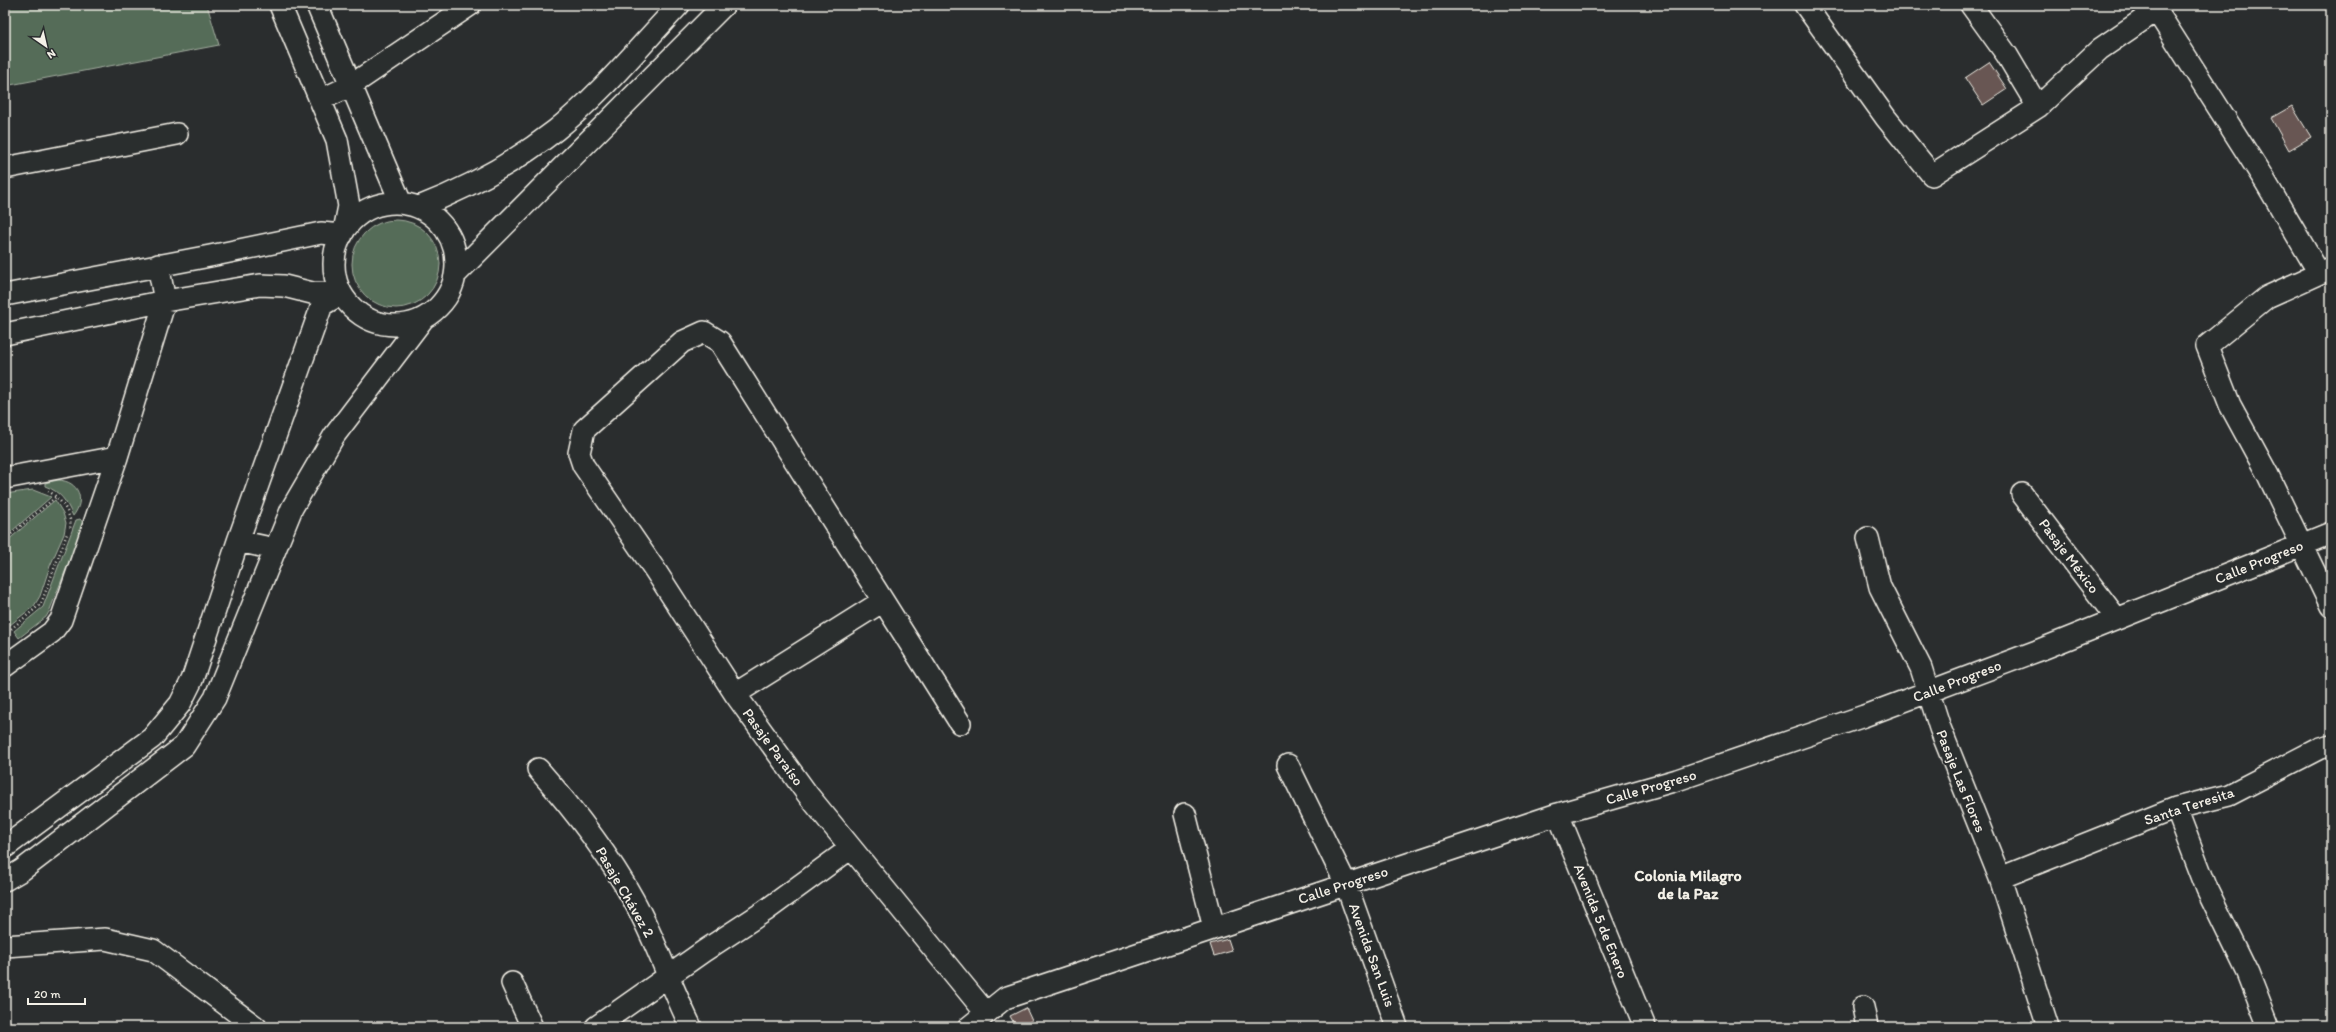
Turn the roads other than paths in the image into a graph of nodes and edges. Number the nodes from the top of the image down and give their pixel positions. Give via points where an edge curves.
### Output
1 (280, 5) edge
2 (317, 5) edge
3 (470, 5) edge
4 (679, 5) edge
5 (724, 5) edge
6 (1805, 5) edge
7 (1971, 5) edge
8 (2155, 7) edge
9 (350, 86) junction
10 (320, 100) junction
11 (2038, 107) junction
12 (177, 134) dead end
13 (5, 168) edge
14 (410, 205) junction
15 (343, 233) junction
16 (158, 265) junction
17 (2325, 270) edge
18 (456, 274) junction
19 (341, 294) junction
20 (5, 295) edge
21 (165, 301) junction
22 (423, 319) junction
23 (5, 334) edge
24 (117, 457) junction
25 (5, 478) edge
26 (2022, 494) dead end
27 (2331, 533) edge
28 (1868, 538) dead end
29 (238, 540) junction
30 (2301, 545) junction
31 (276, 549) junction
32 (883, 601) junction
33 (2331, 606) edge
34 (2117, 619) junction
35 (5, 666) edge
36 (1929, 692) junction
37 (735, 694) junction
38 (960, 723) dead end
39 (2331, 745) edge
40 (1288, 765) dead end
41 (538, 769) dead end
42 (75, 795) junction
43 (2176, 808) junction
44 (1185, 814) dead end
45 (1558, 814) junction
46 (94, 816) junction
47 (5, 847) edge
48 (851, 848) junction
49 (2000, 878) junction
50 (5, 880) edge
51 (1346, 884) junction
52 (1214, 928) junction
53 (5, 946) edge
54 (668, 975) junction
55 (512, 983) dead end
56 (986, 1013) junction
57 (256, 1027) edge
58 (532, 1027) edge
59 (596, 1027) edge
60 (691, 1027) edge
61 (970, 1027) edge
62 (1397, 1027) edge
63 (1645, 1027) edge
64 (2048, 1027) edge
65 (2269, 1027) edge

1 - 10 street
2 - 9 street
3 - 9 street
4 - 14 street via 594,95 556,130 470,185
5 - 18 street
6 - 11 street via 1886,118 1932,175
7 - 11 street via 2007,55
8 - 11 street via 2100,49
8 - 17 street via 2265,181
9 - 10 street
9 - 14 street
10 - 15 street via 337,140 349,206
12 - 13 street
14 - 15 street via 375,206 352,220
14 - 18 street via 439,220 448,232 454,245
15 - 16 street via 321,233
15 - 19 street via 334,255 334,269
16 - 20 street
16 - 21 street
17 - 30 street via 2267,298 2207,346 2230,405 2268,474
18 - 22 street via 445,301
19 - 21 street via 312,293 284,286 260,285
19 - 22 street via 354,310 371,321 397,326
19 - 29 street via 322,305
21 - 23 street
21 - 24 street
22 - 31 street via 334,436 292,508
24 - 25 street
24 - 35 street via 61,620 52,632
26 - 34 street, Pasaje México
27 - 30 street, Calle Progreso
28 - 36 street, Pasaje Las Flores via 1880,587 1921,668
29 - 31 street
29 - 42 street via 192,680 180,704 152,738
30 - 33 street
30 - 34 street, Calle Progreso
31 - 46 street via 215,698 199,725 175,754
32 - 37 street
32 - 37 street, Pasaje Paraíso via 720,342 704,332 682,342 584,430 579,453 583,466 655,570
32 - 38 street
34 - 36 street, Calle Progreso
36 - 45 street, Calle Progreso via 1698,773
36 - 49 street, Pasaje Las Flores via 1940,728
37 - 48 street, Pasaje Paraíso via 808,795
39 - 43 street, Santa Teresita via 2320,748 2229,795
40 - 51 street, Avenida San Luis
41 - 54 street, Pasaje Chávez 2 via 607,855 634,900
42 - 46 street
42 - 47 street
43 - 49 street, Santa Teresita
43 - 65 street via 2207,889 2248,973
44 - 52 street
45 - 51 street, Calle Progreso
45 - 63 street, Avenida 5 de Enero
46 - 50 street
48 - 54 street via 771,907
48 - 56 street, Pasaje Paraíso
49 - 64 street, Pasaje Las Flores
51 - 52 street, Calle Progreso
51 - 62 street, Avenida San Luis
52 - 56 street, Calle Progreso via 1005,998
53 - 57 street via 105,939 153,950
54 - 59 street
54 - 60 street, Pasaje Chávez 2
55 - 58 street
56 - 61 street, Calle Progreso

